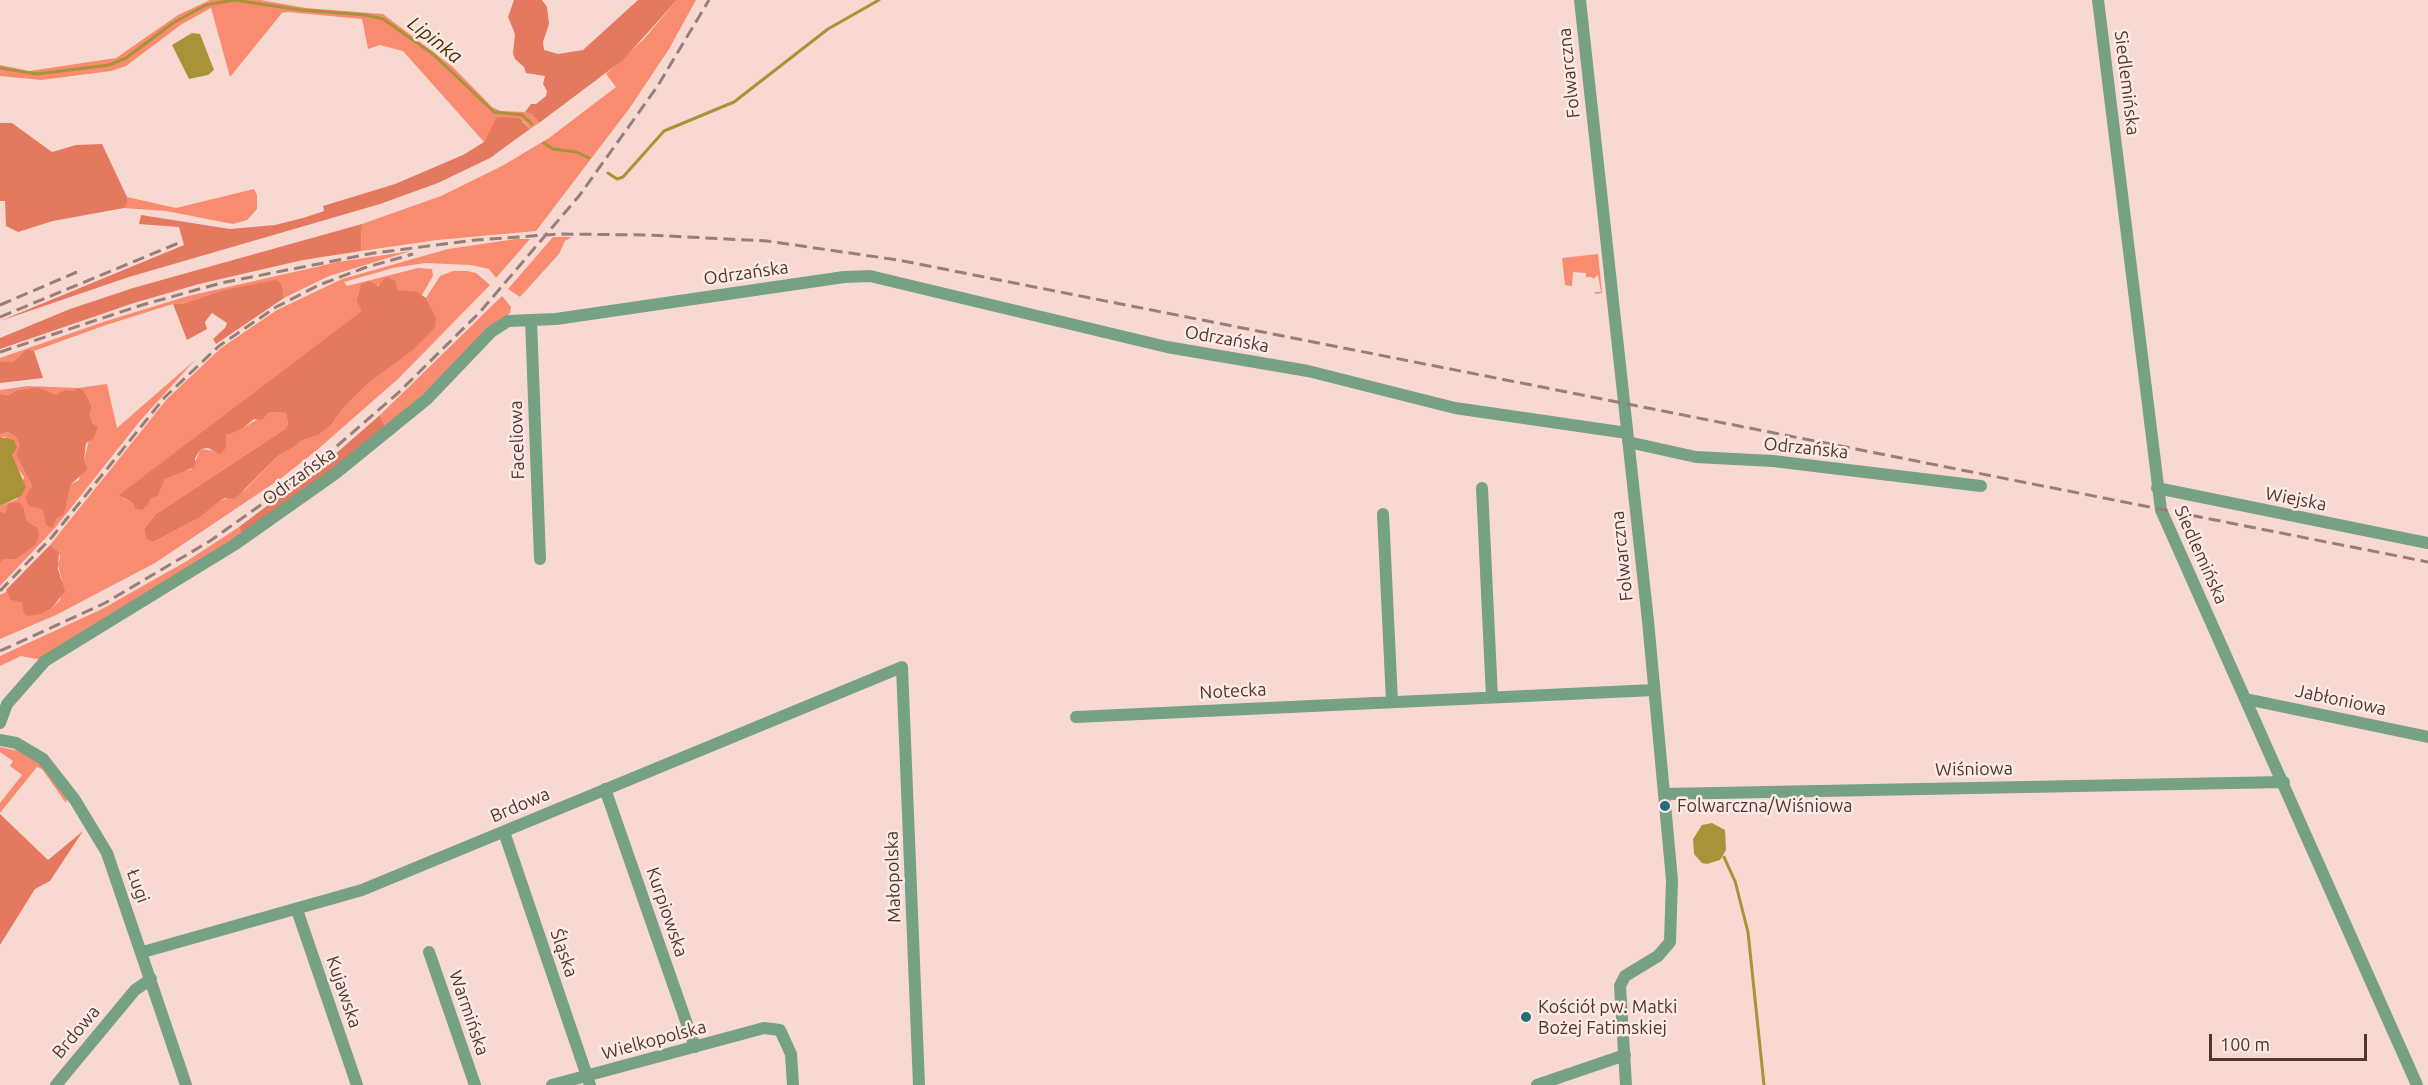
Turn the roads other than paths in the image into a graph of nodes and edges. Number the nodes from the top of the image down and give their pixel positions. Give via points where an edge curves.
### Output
1 (1580, 0) edge
2 (2098, 0) edge
3 (531, 320) junction
4 (1627, 438) junction
5 (1981, 486) dead end
6 (1482, 488) dead end
7 (2157, 488) junction
8 (1383, 514) dead end
9 (2428, 543) edge
10 (540, 560) dead end
11 (902, 667) joint
12 (1654, 690) junction
13 (1492, 697) junction
14 (2246, 699) junction
15 (1392, 701) junction
16 (1076, 717) dead end
17 (0, 723) edge
18 (2428, 737) edge
19 (0, 740) edge
20 (2284, 782) junction
21 (605, 789) junction
22 (1664, 794) junction
23 (504, 832) junction
24 (297, 910) junction
25 (143, 952) junction
26 (429, 952) dead end
27 (151, 979) junction
28 (695, 1047) junction
29 (1625, 1055) junction
30 (588, 1081) edge
31 (56, 1085) edge
32 (186, 1085) edge
33 (357, 1085) edge
34 (475, 1085) edge
35 (552, 1085) edge
36 (793, 1085) edge
37 (919, 1085) edge
38 (1537, 1085) edge
39 (1626, 1085) edge
40 (2417, 1085) edge

1 - 4 street, Folwarczna
2 - 7 street, Siedlemińska
3 - 4 street, Odrzańska via 870,276 1167,347 1308,371 1455,408
3 - 10 street, Faceliowa
3 - 17 street, Odrzańska via 508,321 491,332 427,399 336,473 262,526 45,661 7,704
4 - 5 street, Odrzańska via 1696,458 1773,461
4 - 12 street, Folwarczna
6 - 13 street
7 - 9 street, Wiejska
7 - 14 street, Siedlemińska via 2164,520
8 - 15 street
11 - 21 street, Brdowa
11 - 37 street, Małopolska
12 - 13 street, Notecka
12 - 22 street, Folwarczna
13 - 15 street, Notecka
14 - 18 street, Jabłoniowa
14 - 20 street, Siedlemińska
15 - 16 street, Notecka
19 - 25 street, Ługi via 16,743 43,759 75,800 107,853
20 - 22 street, Wiśniowa
20 - 40 street, Siedlemińska
21 - 23 street, Brdowa
21 - 28 street, Kurpiowska
22 - 29 street, Folwarczna via 1672,880 1671,935 1666,950 1635,968 1620,986
23 - 24 street, Brdowa via 362,890
23 - 30 street, Śląska
24 - 25 street, Brdowa
24 - 33 street, Kujawska
25 - 27 street, Ługi
26 - 34 street, Warmińska
27 - 31 street, Brdowa via 135,990
27 - 32 street, Ługi
28 - 30 street, Wielkopolska
28 - 36 street, Wielkopolska via 764,1028 780,1030 791,1054
29 - 38 street
29 - 39 street, Folwarczna
30 - 35 street, Wielkopolska

